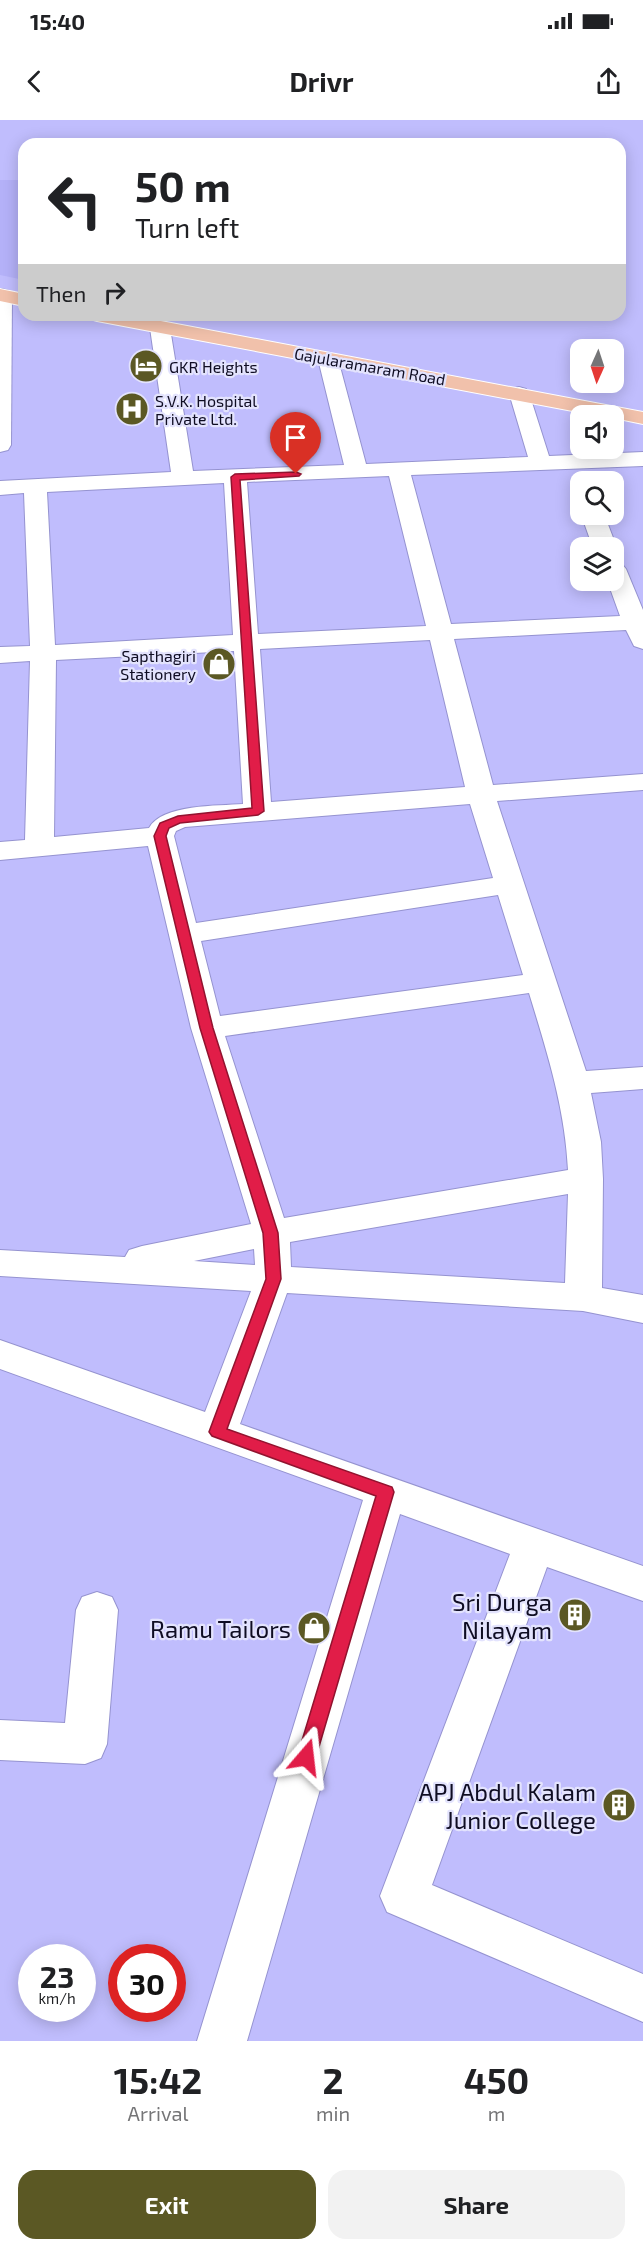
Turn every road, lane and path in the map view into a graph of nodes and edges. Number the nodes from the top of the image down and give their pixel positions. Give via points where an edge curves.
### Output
1 (18, 290) edge
2 (1, 292) edge
3 (18, 298) edge
4 (157, 322) edge
5 (328, 359) junction
6 (519, 393) junction
7 (643, 410) edge
8 (643, 418) edge
9 (0, 445) edge
10 (643, 459) edge
11 (572, 463) junction
12 (542, 465) junction
13 (399, 470) junction
14 (357, 471) junction
15 (575, 471) edge
16 (235, 477) junction
17 (183, 478) junction
18 (35, 486) junction
19 (0, 488) edge
20 (624, 591) edge
21 (640, 628) edge
22 (441, 632) junction
23 (245, 641) junction
24 (43, 653) junction
25 (0, 655) edge
26 (643, 782) edge
27 (481, 794) junction
28 (258, 811) junction
29 (160, 836) junction
30 (39, 847) junction
31 (0, 851) edge
32 (509, 884) junction
33 (185, 934) junction
34 (540, 982) junction
35 (207, 1028) junction
36 (643, 1078) edge
37 (573, 1083) junction
38 (586, 1179) junction
39 (271, 1233) junction
40 (0, 1263) edge
41 (96, 1268) junction
42 (274, 1279) junction
43 (583, 1298) junction
44 (643, 1309) edge
45 (0, 1354) edge
46 (217, 1432) junction
47 (386, 1492) junction
48 (534, 1545) junction
49 (643, 1584) edge
50 (97, 1610) dead end
51 (0, 1740) edge
52 (643, 1998) edge
53 (222, 2041) edge

1 - 2 main road
2 - 3 main road
2 - 9 street
4 - 5 main road, Gajularamaram Road
4 - 7 main road, Gajularamaram Road
4 - 17 street
5 - 6 main road, Gajularamaram Road
5 - 14 street
6 - 8 main road, Gajularamaram Road
6 - 12 street
10 - 11 street
11 - 12 street
11 - 15 street
12 - 13 street
13 - 14 street
13 - 22 street
14 - 16 street
16 - 17 street
16 - 23 street
17 - 18 street
18 - 19 street
18 - 24 street
20 - 21 street
21 - 22 street
22 - 23 street
22 - 27 street
23 - 24 street
23 - 28 street
24 - 25 street
24 - 30 street
26 - 27 street
27 - 28 street
27 - 32 street
28 - 29 street via 178,819 164,826
29 - 30 street
29 - 33 street
30 - 31 street
32 - 33 street
32 - 34 street
33 - 35 street
34 - 35 street
34 - 37 street
35 - 39 street
36 - 37 street
37 - 38 street
38 - 39 street
38 - 43 street
39 - 41 street
39 - 42 street
40 - 41 street
41 - 42 street
42 - 43 street
42 - 46 street
43 - 44 street
45 - 46 street
46 - 47 street
47 - 48 street
47 - 53 street
48 - 49 street
48 - 52 street via 404,1896
50 - 51 street via 85,1744

